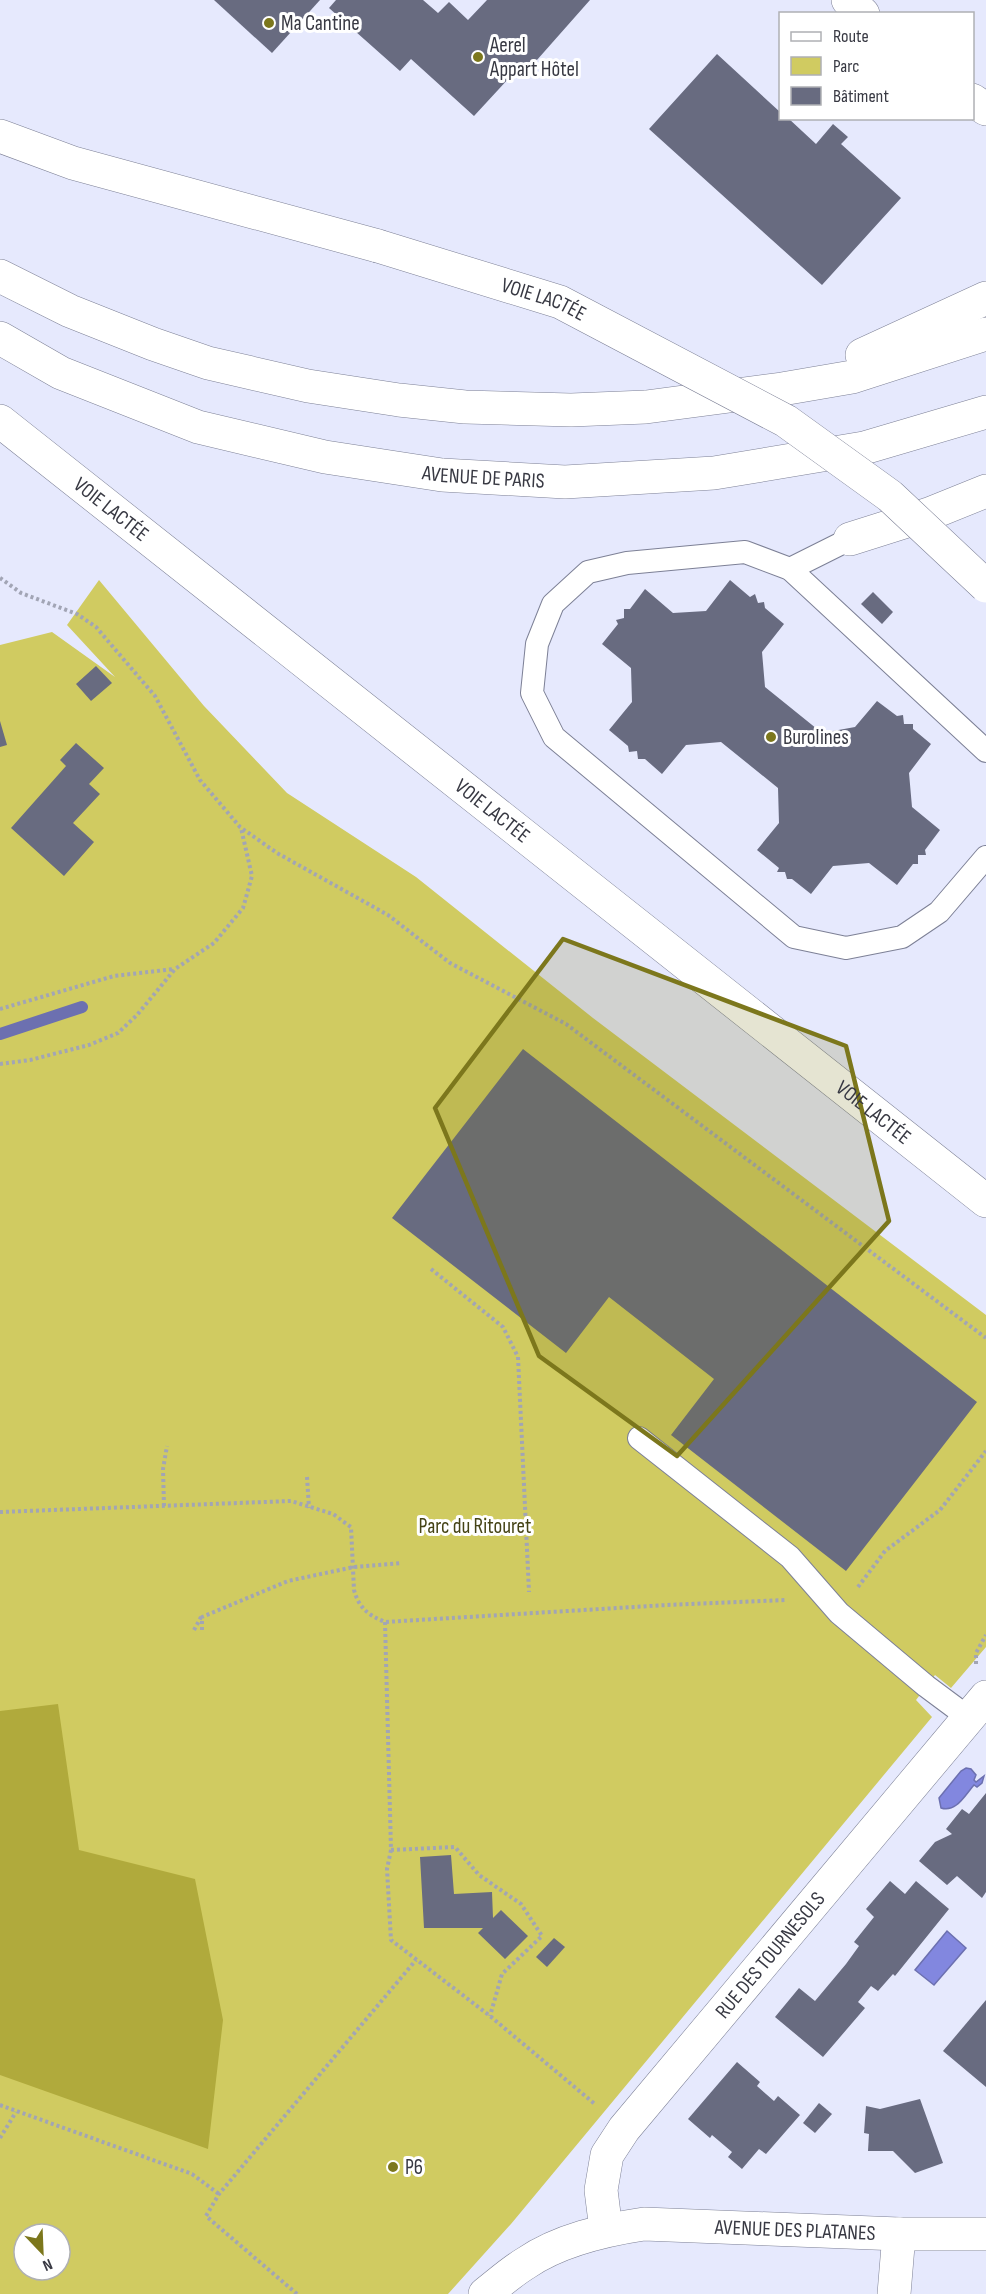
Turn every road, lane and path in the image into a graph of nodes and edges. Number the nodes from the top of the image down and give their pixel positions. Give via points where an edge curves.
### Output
1 (848, 0) edge
2 (861, 12) edge
3 (0, 136) edge
4 (0, 276) edge
5 (986, 298) edge
6 (986, 334) edge
7 (0, 338) edge
8 (782, 388) junction
9 (986, 412) edge
10 (0, 421) edge
11 (986, 491) edge
12 (850, 539) joint
13 (790, 569) junction
14 (0, 578) edge
15 (986, 586) edge
16 (986, 751) edge
17 (240, 827) junction
18 (986, 857) edge
19 (175, 969) junction
20 (0, 1009) edge
21 (0, 1064) edge
22 (986, 1201) edge
23 (431, 1269) dead end
24 (986, 1338) edge
25 (639, 1438) dead end
26 (167, 1446) dead end
27 (986, 1451) edge
28 (307, 1477) dead end
29 (164, 1506) junction
30 (309, 1508) junction
31 (0, 1512) edge
32 (402, 1563) dead end
33 (354, 1568) junction
34 (529, 1592) dead end
35 (786, 1600) dead end
36 (839, 1613) junction
37 (202, 1617) junction
38 (385, 1622) junction
39 (194, 1630) dead end
40 (202, 1630) dead end
41 (977, 1708) edge
42 (391, 1850) junction
43 (416, 1959) junction
44 (490, 2016) junction
45 (0, 2105) edge
46 (16, 2112) junction
47 (624, 2129) junction
48 (0, 2138) edge
49 (219, 2194) junction
50 (606, 2230) junction
51 (899, 2234) junction
52 (986, 2234) edge
53 (297, 2294) edge
54 (485, 2294) edge
55 (894, 2294) edge

1 - 2 main road
3 - 15 main road, VOIE LACTÉE, bridge via 73,163 378,246 560,302 786,422 890,496
4 - 8 main road via 70,311 208,363 308,386 399,400 465,407 571,410 646,407
5 - 8 main road
6 - 8 main road via 852,377
7 - 9 main road, AVENUE DE PARIS via 61,373 198,427 325,457 442,475 565,482 714,473 864,448
10 - 22 main road, VOIE LACTÉE
11 - 12 main road
12 - 13 lane
13 - 16 lane
13 - 18 lane via 745,552 627,563 588,572 553,604 537,644 532,693 554,737 794,937 846,948 902,936 939,912
14 - 17 path via 96,627 156,696 200,780
17 - 19 path via 252,876 243,908 214,944
17 - 24 path via 277,853 388,915 450,963 566,1024
19 - 20 path via 114,976
19 - 21 path via 118,1033 89,1045
23 - 34 path via 503,1327 518,1357
25 - 36 lane via 790,1557
26 - 29 path
27 - 36 path via 940,1510 885,1551
28 - 30 path
29 - 30 path via 291,1501
29 - 31 path
30 - 33 path via 333,1514 351,1527
32 - 33 path
33 - 37 path via 288,1581
33 - 38 path via 356,1600 363,1610
35 - 38 path
36 - 41 lane via 926,1686
37 - 39 path
37 - 40 path
38 - 42 path
41 - 47 main road, RUE DES TOURNESOLS
42 - 43 path via 387,1869 391,1940
42 - 44 path via 455,1847 479,1875 521,1904 542,1936 502,1974
43 - 44 path
43 - 49 path
44 - 47 path
45 - 46 path
46 - 48 path
46 - 49 path via 192,2174
47 - 50 main road, RUE DES TOURNESOLS via 607,2155 601,2190
49 - 53 path via 206,2216
50 - 51 main road, AVENUE DES PLATANES via 644,2224
50 - 54 main road, AVENUE DES PLATANES via 527,2262
51 - 52 main road, AVENUE DES PLATANES
51 - 55 main road

